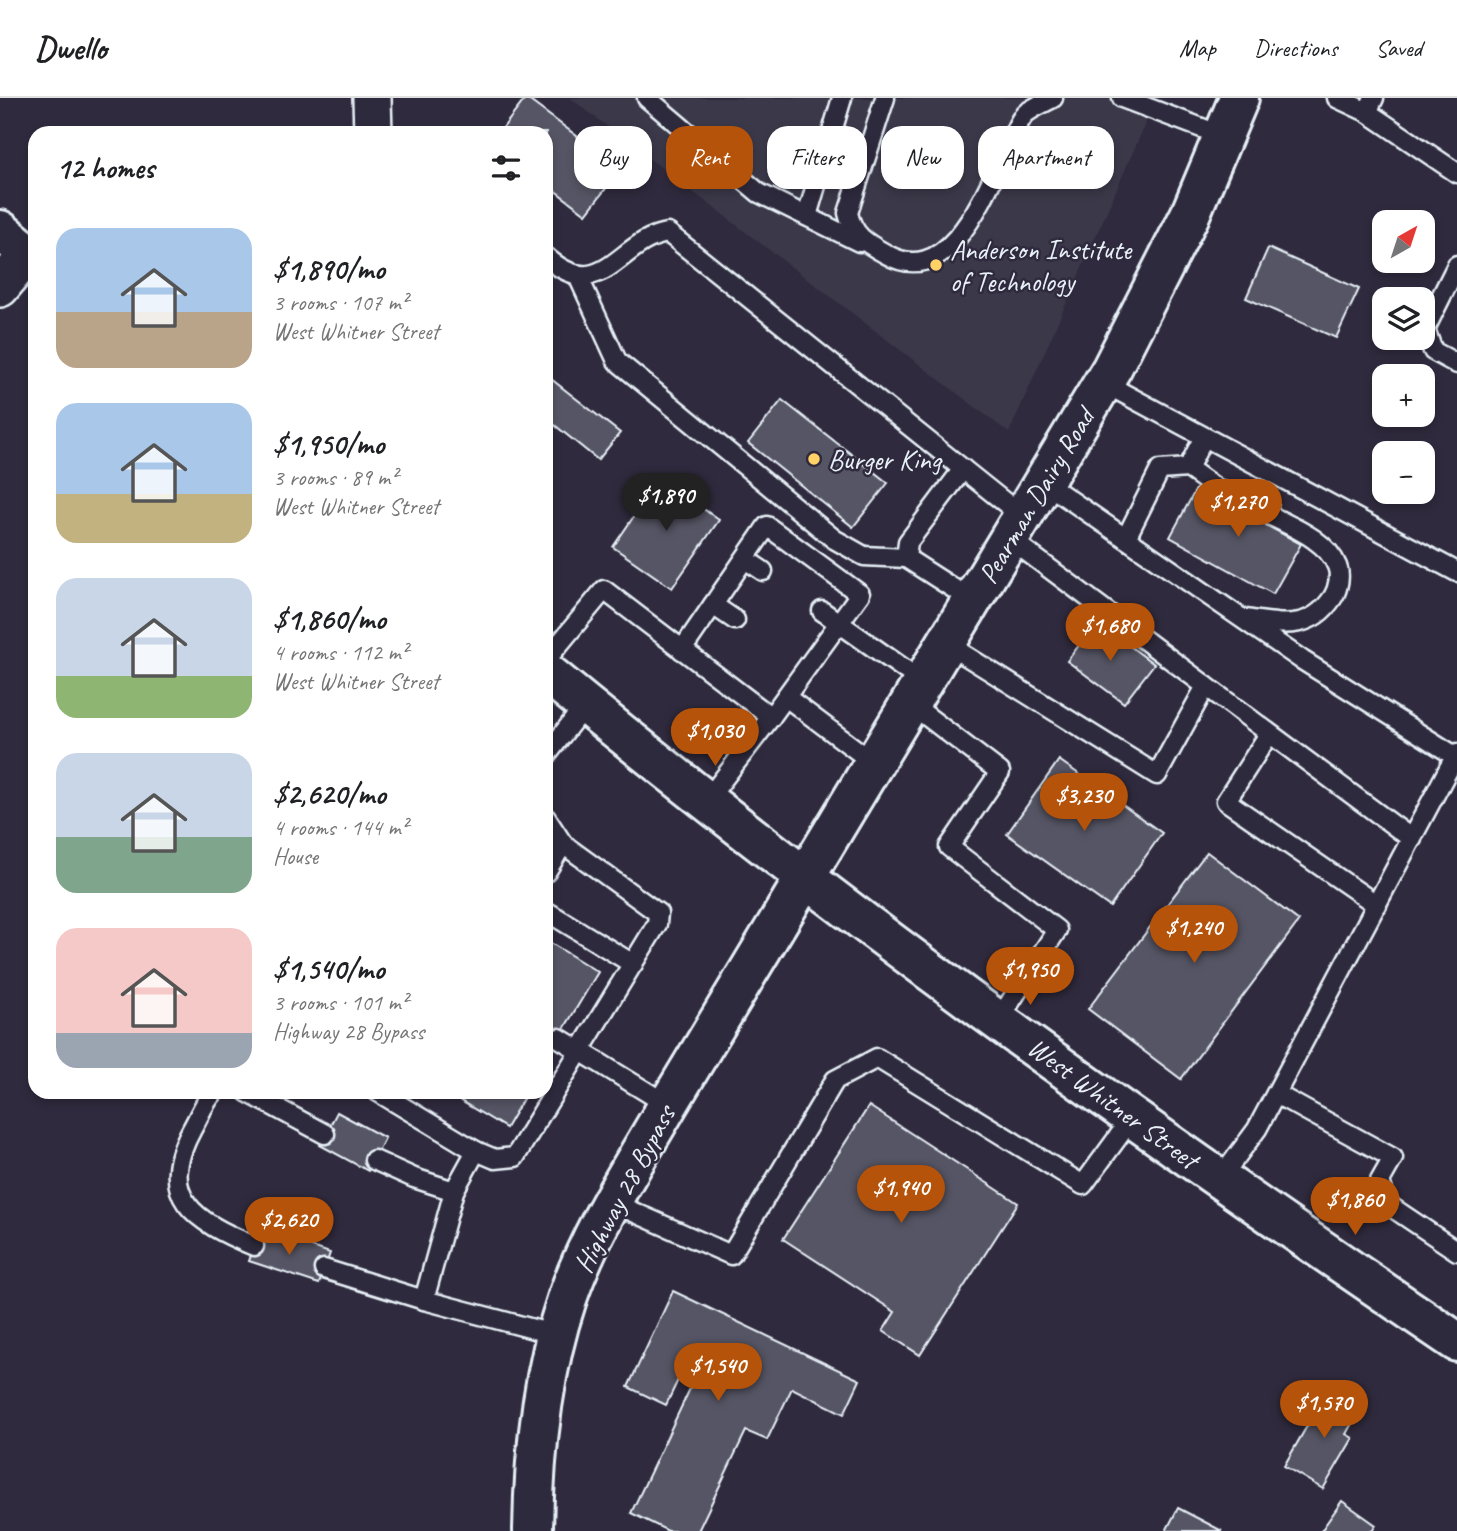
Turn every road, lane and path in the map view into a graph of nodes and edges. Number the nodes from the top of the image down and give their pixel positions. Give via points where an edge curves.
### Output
1 (372, 98) edge
2 (842, 98) edge
3 (885, 98) edge
4 (1053, 98) edge
5 (1122, 98) edge
6 (1239, 98) edge
7 (1337, 98) edge
8 (653, 100) edge
9 (1371, 105) edge
10 (373, 126) edge
11 (1223, 136) junction
12 (1457, 173) edge
13 (807, 216) junction
14 (21, 247) edge
15 (898, 261) junction
16 (553, 263) edge
17 (1456, 271) edge
18 (578, 276) junction
19 (0, 288) edge
20 (1457, 364) edge
21 (1104, 383) junction
22 (1204, 437) junction
23 (1188, 468) junction
24 (963, 469) junction
25 (1044, 482) junction
26 (1252, 506) dead end
27 (1273, 517) dead end
28 (1017, 528) junction
29 (1126, 538) junction
30 (906, 558) junction
31 (745, 559) junction
32 (763, 571) dead end
33 (1457, 572) edge
34 (973, 601) junction
35 (713, 605) junction
36 (822, 611) dead end
37 (1242, 619) junction
38 (735, 620) dead end
39 (839, 624) junction
40 (947, 644) junction
41 (682, 650) junction
42 (553, 652) edge
43 (553, 679) edge
44 (1206, 686) junction
45 (917, 694) junction
46 (786, 697) junction
47 (585, 705) junction
48 (771, 717) junction
49 (1269, 734) junction
50 (553, 747) edge
51 (1456, 754) edge
52 (876, 764) junction
53 (707, 800) junction
54 (553, 829) edge
55 (1412, 839) junction
56 (563, 844) junction
57 (553, 860) edge
58 (807, 879) junction
59 (1377, 905) junction
60 (553, 915) edge
61 (633, 964) junction
62 (998, 1021) junction
63 (559, 1038) dead end
64 (580, 1051) junction
65 (1276, 1094) junction
66 (553, 1095) edge
67 (210, 1099) edge
68 (260, 1099) edge
69 (551, 1099) edge
70 (408, 1100) edge
71 (668, 1105) junction
72 (1132, 1118) junction
73 (326, 1134) dead end
74 (477, 1151) junction
75 (374, 1160) dead end
76 (1220, 1180) junction
77 (454, 1191) junction
78 (613, 1203) junction
79 (254, 1246) dead end
80 (1457, 1251) edge
81 (324, 1269) dead end
82 (424, 1300) junction
83 (556, 1335) junction
84 (1457, 1342) edge
85 (533, 1531) edge

1 - 10 street
2 - 13 lane
3 - 15 lane via 848,213 852,230
4 - 15 lane via 1023,115 964,230 949,248 930,260
5 - 11 lane
6 - 11 main road, Pearman Dairy Road
7 - 9 lane
8 - 13 lane via 759,193
9 - 12 lane
11 - 21 main road, Pearman Dairy Road via 1190,215
13 - 15 lane
14 - 19 street
16 - 18 lane
17 - 20 lane via 1425,329 1433,351
18 - 24 lane via 614,266 652,235 668,233
18 - 30 lane via 617,362 648,389 834,538 864,556
21 - 22 lane
21 - 25 main road, Pearman Dairy Road
22 - 23 lane
22 - 33 lane
23 - 26 lane
23 - 29 lane via 1160,470
24 - 28 lane
24 - 30 lane via 908,542
25 - 28 main road, Pearman Dairy Road
25 - 29 lane
27 - 37 lane via 1326,550 1338,567 1338,589 1324,611 1308,621 1284,625
28 - 34 main road, Pearman Dairy Road
28 - 44 lane
29 - 37 lane
30 - 34 lane
31 - 32 lane
31 - 35 lane
31 - 39 lane via 767,526 860,594
34 - 40 main road, Pearman Dairy Road
35 - 38 lane
35 - 41 lane
36 - 39 lane
37 - 51 lane
39 - 45 lane
39 - 46 lane via 801,663
40 - 44 lane via 1157,775
40 - 45 main road, Pearman Dairy Road
41 - 42 lane via 604,590
41 - 48 lane
43 - 47 main road, West Whitner Street
44 - 49 lane
45 - 52 main road, Pearman Dairy Road
45 - 62 lane via 1000,772 949,847 1057,930
46 - 48 lane
46 - 52 lane
47 - 50 lane
47 - 53 main road, West Whitner Street
48 - 53 lane
49 - 55 lane
49 - 59 lane via 1226,801
51 - 55 lane
52 - 58 main road, Pearman Dairy Road
53 - 58 main road, West Whitner Street
54 - 56 lane
55 - 59 lane
56 - 57 lane
56 - 61 lane via 658,913 657,924
58 - 62 main road, West Whitner Street
58 - 71 main road, Highway 28 Bypass
59 - 65 lane
60 - 61 lane
61 - 64 lane
62 - 72 main road, West Whitner Street
63 - 64 lane
64 - 66 lane
64 - 71 lane
65 - 76 lane
65 - 80 lane via 1393,1158 1380,1181 1387,1204
67 - 79 lane via 181,1150 176,1171 179,1192 191,1211 216,1230
68 - 73 lane
69 - 74 lane via 515,1157 495,1160
70 - 74 lane
71 - 78 main road, Highway 28 Bypass
72 - 76 main road, West Whitner Street
72 - 78 lane via 1083,1185 877,1058 835,1080 731,1255
74 - 77 lane
75 - 77 lane
76 - 84 main road, West Whitner Street
77 - 82 lane
78 - 83 main road, Highway 28 Bypass via 582,1263
81 - 82 lane
82 - 83 lane
83 - 85 main road, Highway 28 Bypass via 539,1434

